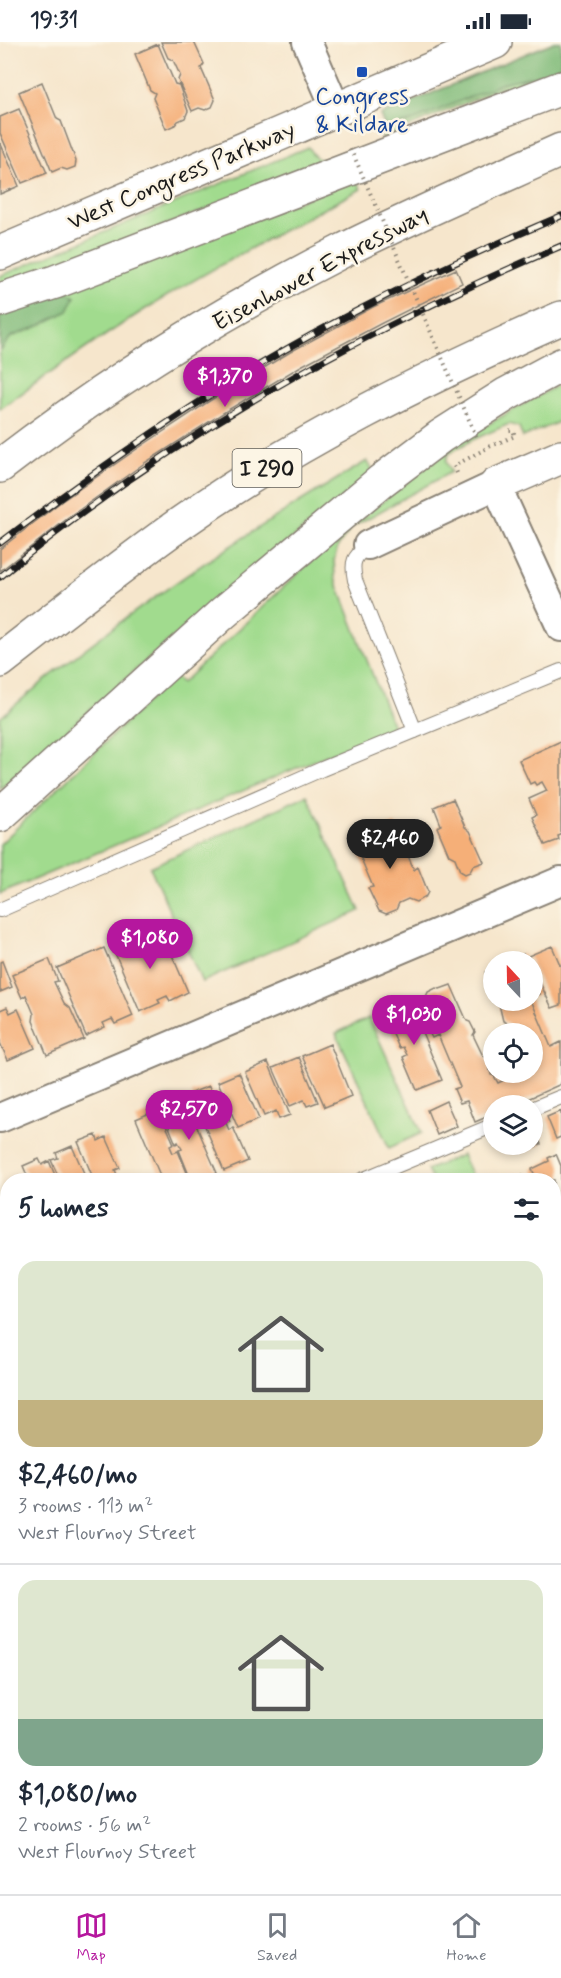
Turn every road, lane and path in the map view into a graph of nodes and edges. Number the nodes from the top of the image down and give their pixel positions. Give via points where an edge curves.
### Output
1 (307, 42) edge
2 (495, 42) edge
3 (561, 88) edge
4 (336, 109) junction
5 (351, 149) dead end
6 (561, 150) edge
7 (0, 253) edge
8 (0, 300) edge
9 (561, 318) edge
10 (561, 365) edge
11 (497, 434) dead end
12 (478, 440) dead end
13 (561, 457) edge
14 (0, 466) edge
15 (458, 475) dead end
16 (496, 485) junction
17 (368, 545) joint
18 (561, 627) edge
19 (0, 661) edge
20 (561, 671) edge
21 (415, 731) junction
22 (0, 815) edge
23 (561, 881) edge
24 (0, 910) edge
25 (561, 1096) edge
26 (543, 1104) edge
27 (0, 1118) edge
28 (483, 1130) edge
29 (379, 1173) edge

1 - 4 street
2 - 4 main road, West Congress Parkway
3 - 8 main road
4 - 7 main road, West Congress Parkway
5 - 12 path, bridge
6 - 14 main road, Eisenhower Expressway via 340,252 218,320 118,382
9 - 19 main road, I 290 via 381,402 282,459 183,522
10 - 22 main road via 441,436 381,481 223,613
11 - 15 path via 513,430 515,436 454,466
13 - 16 main road
16 - 17 street
16 - 18 street
17 - 21 lane via 356,556 352,568 356,585
20 - 21 lane
21 - 24 lane
23 - 27 street
25 - 26 lane
28 - 29 lane

